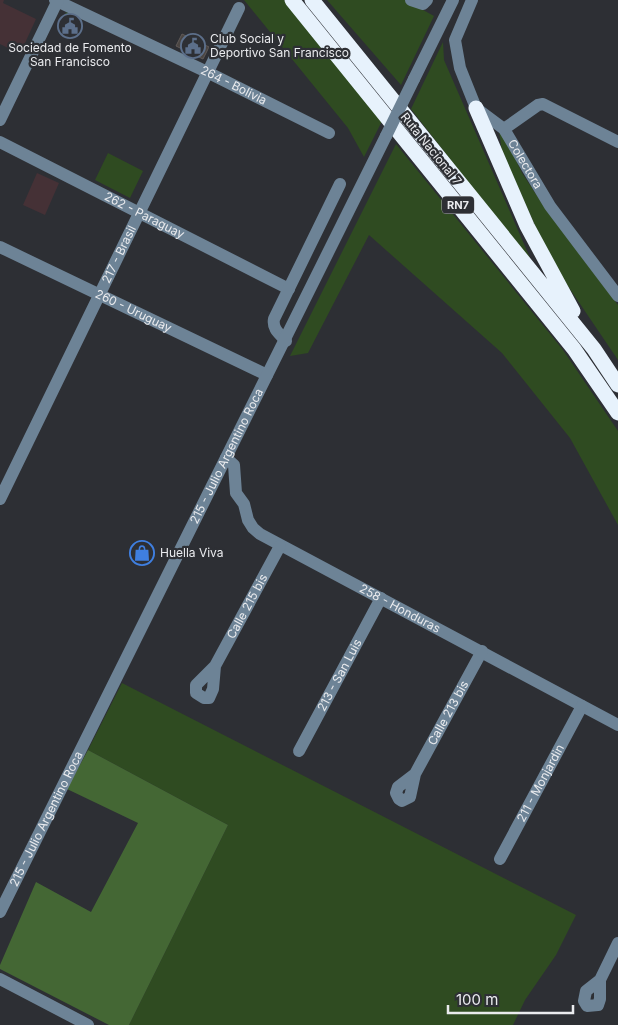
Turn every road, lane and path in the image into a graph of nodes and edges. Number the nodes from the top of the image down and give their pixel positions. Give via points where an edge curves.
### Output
1 (57, 0) edge
2 (292, 0) edge
3 (312, 0) edge
4 (411, 0) edge
5 (428, 0) edge
6 (453, 0) edge
7 (472, 0) edge
8 (239, 8) dead end
9 (207, 72) junction
10 (476, 108) junction
11 (0, 120) edge
12 (504, 129) junction
13 (329, 133) dead end
14 (0, 142) edge
15 (618, 142) edge
16 (340, 184) dead end
17 (140, 213) junction
18 (0, 247) edge
19 (289, 289) junction
20 (99, 296) junction
21 (618, 296) edge
22 (286, 340) junction
23 (594, 349) junction
24 (267, 375) junction
25 (618, 385) edge
26 (618, 413) edge
27 (226, 458) junction
28 (0, 499) edge
29 (280, 546) junction
30 (381, 598) junction
31 (482, 651) junction
32 (215, 666) dead end
33 (582, 706) junction
34 (618, 725) edge
35 (299, 751) dead end
36 (415, 774) dead end
37 (500, 859) dead end
38 (0, 912) edge
39 (618, 943) edge
40 (0, 979) edge
41 (600, 980) dead end
42 (88, 1025) edge

1 - 9 street, 264 - Bolivia
1 - 11 street
2 - 26 highway, Ruta Nacional 7 / RN7 via 574,349
3 - 23 highway, Ruta Nacional 7 / RN7
4 - 5 street via 423,4
6 - 22 street, 215 - Julio Argentino Roca, bridge
7 - 10 street via 456,34 455,50
8 - 9 street, 217 - Brasil
9 - 13 street, 264 - Bolivia
9 - 17 street, 217 - Brasil
10 - 12 street, Colectora
10 - 23 highway via 527,226
12 - 15 street via 543,104
12 - 21 street, Colectora via 550,206
14 - 17 street, 262 - Paraguay
16 - 19 street
17 - 19 street, 262 - Paraguay
17 - 20 street, 217 - Brasil
18 - 20 street, 260 - Uruguay
19 - 22 street via 273,324
20 - 24 street, 260 - Uruguay
20 - 28 street, 217 - Brasil
22 - 24 street, 215 - Julio Argentino Roca
23 - 25 highway, Ruta Nacional 7 / RN7
24 - 27 street, 215 - Julio Argentino Roca
27 - 29 street, 258 - Honduras via 234,465 236,492 252,528
27 - 38 street, 215 - Julio Argentino Roca
29 - 30 street, 258 - Honduras
29 - 32 street, Calle 215 bis
30 - 31 street, 258 - Honduras
30 - 35 street, 213 - San Luis
31 - 33 street, 258 - Honduras
31 - 36 street, Calle 213 bis
33 - 34 street, 258 - Honduras
33 - 37 street, 211 - Monjardin
39 - 41 street
40 - 42 street

